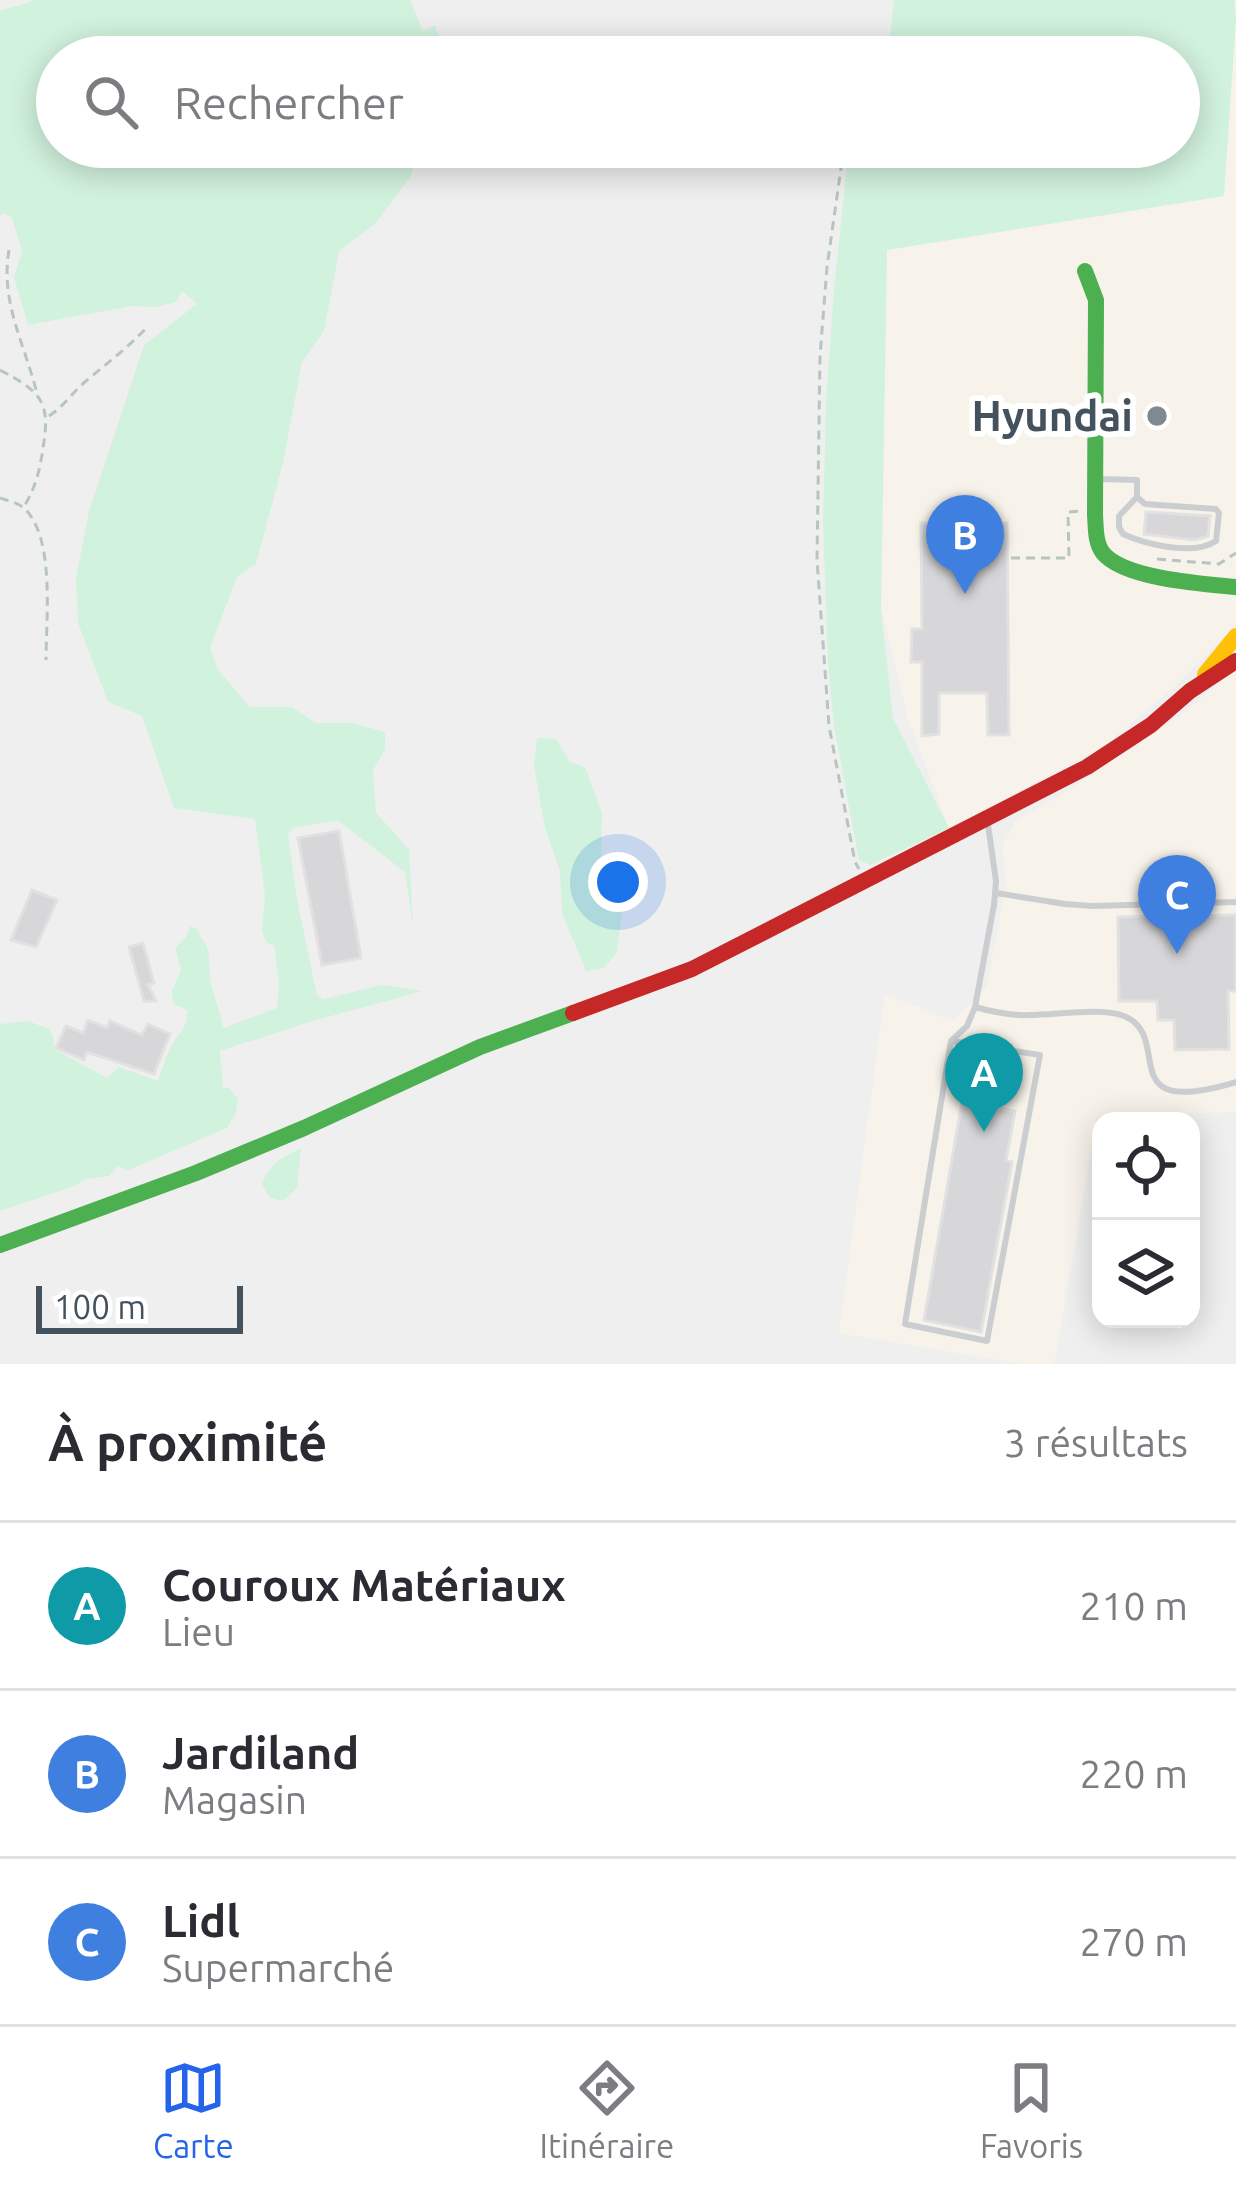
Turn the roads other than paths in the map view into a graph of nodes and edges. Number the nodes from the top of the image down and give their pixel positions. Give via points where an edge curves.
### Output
1 (1085, 271) dead end
2 (1095, 479) junction
3 (1137, 497) junction
4 (1236, 587) edge
5 (1236, 636) edge
6 (1236, 661) edge
7 (1190, 692) junction
8 (987, 820) junction
9 (995, 892) junction
10 (1236, 902) edge
11 (975, 1007) junction
12 (951, 1041) junction
13 (1236, 1082) edge
14 (0, 1245) edge

1 - 2 main road via 1096,300
2 - 3 lane via 1137,480
2 - 4 main road via 1096,536 1120,568
3 - 3 lane via 1119,516 1124,534 1172,547 1216,541 1216,509 1145,505
5 - 7 main road
6 - 7 main road
7 - 8 main road via 1126,742
8 - 9 lane
8 - 14 main road via 692,969 480,1047 196,1173
9 - 10 lane via 1084,905
9 - 11 lane
11 - 12 lane
11 - 13 lane via 1023,1016 1116,1014 1138,1027 1151,1071 1170,1090 1187,1094
12 - 12 lane via 904,1324 987,1341 1040,1055

